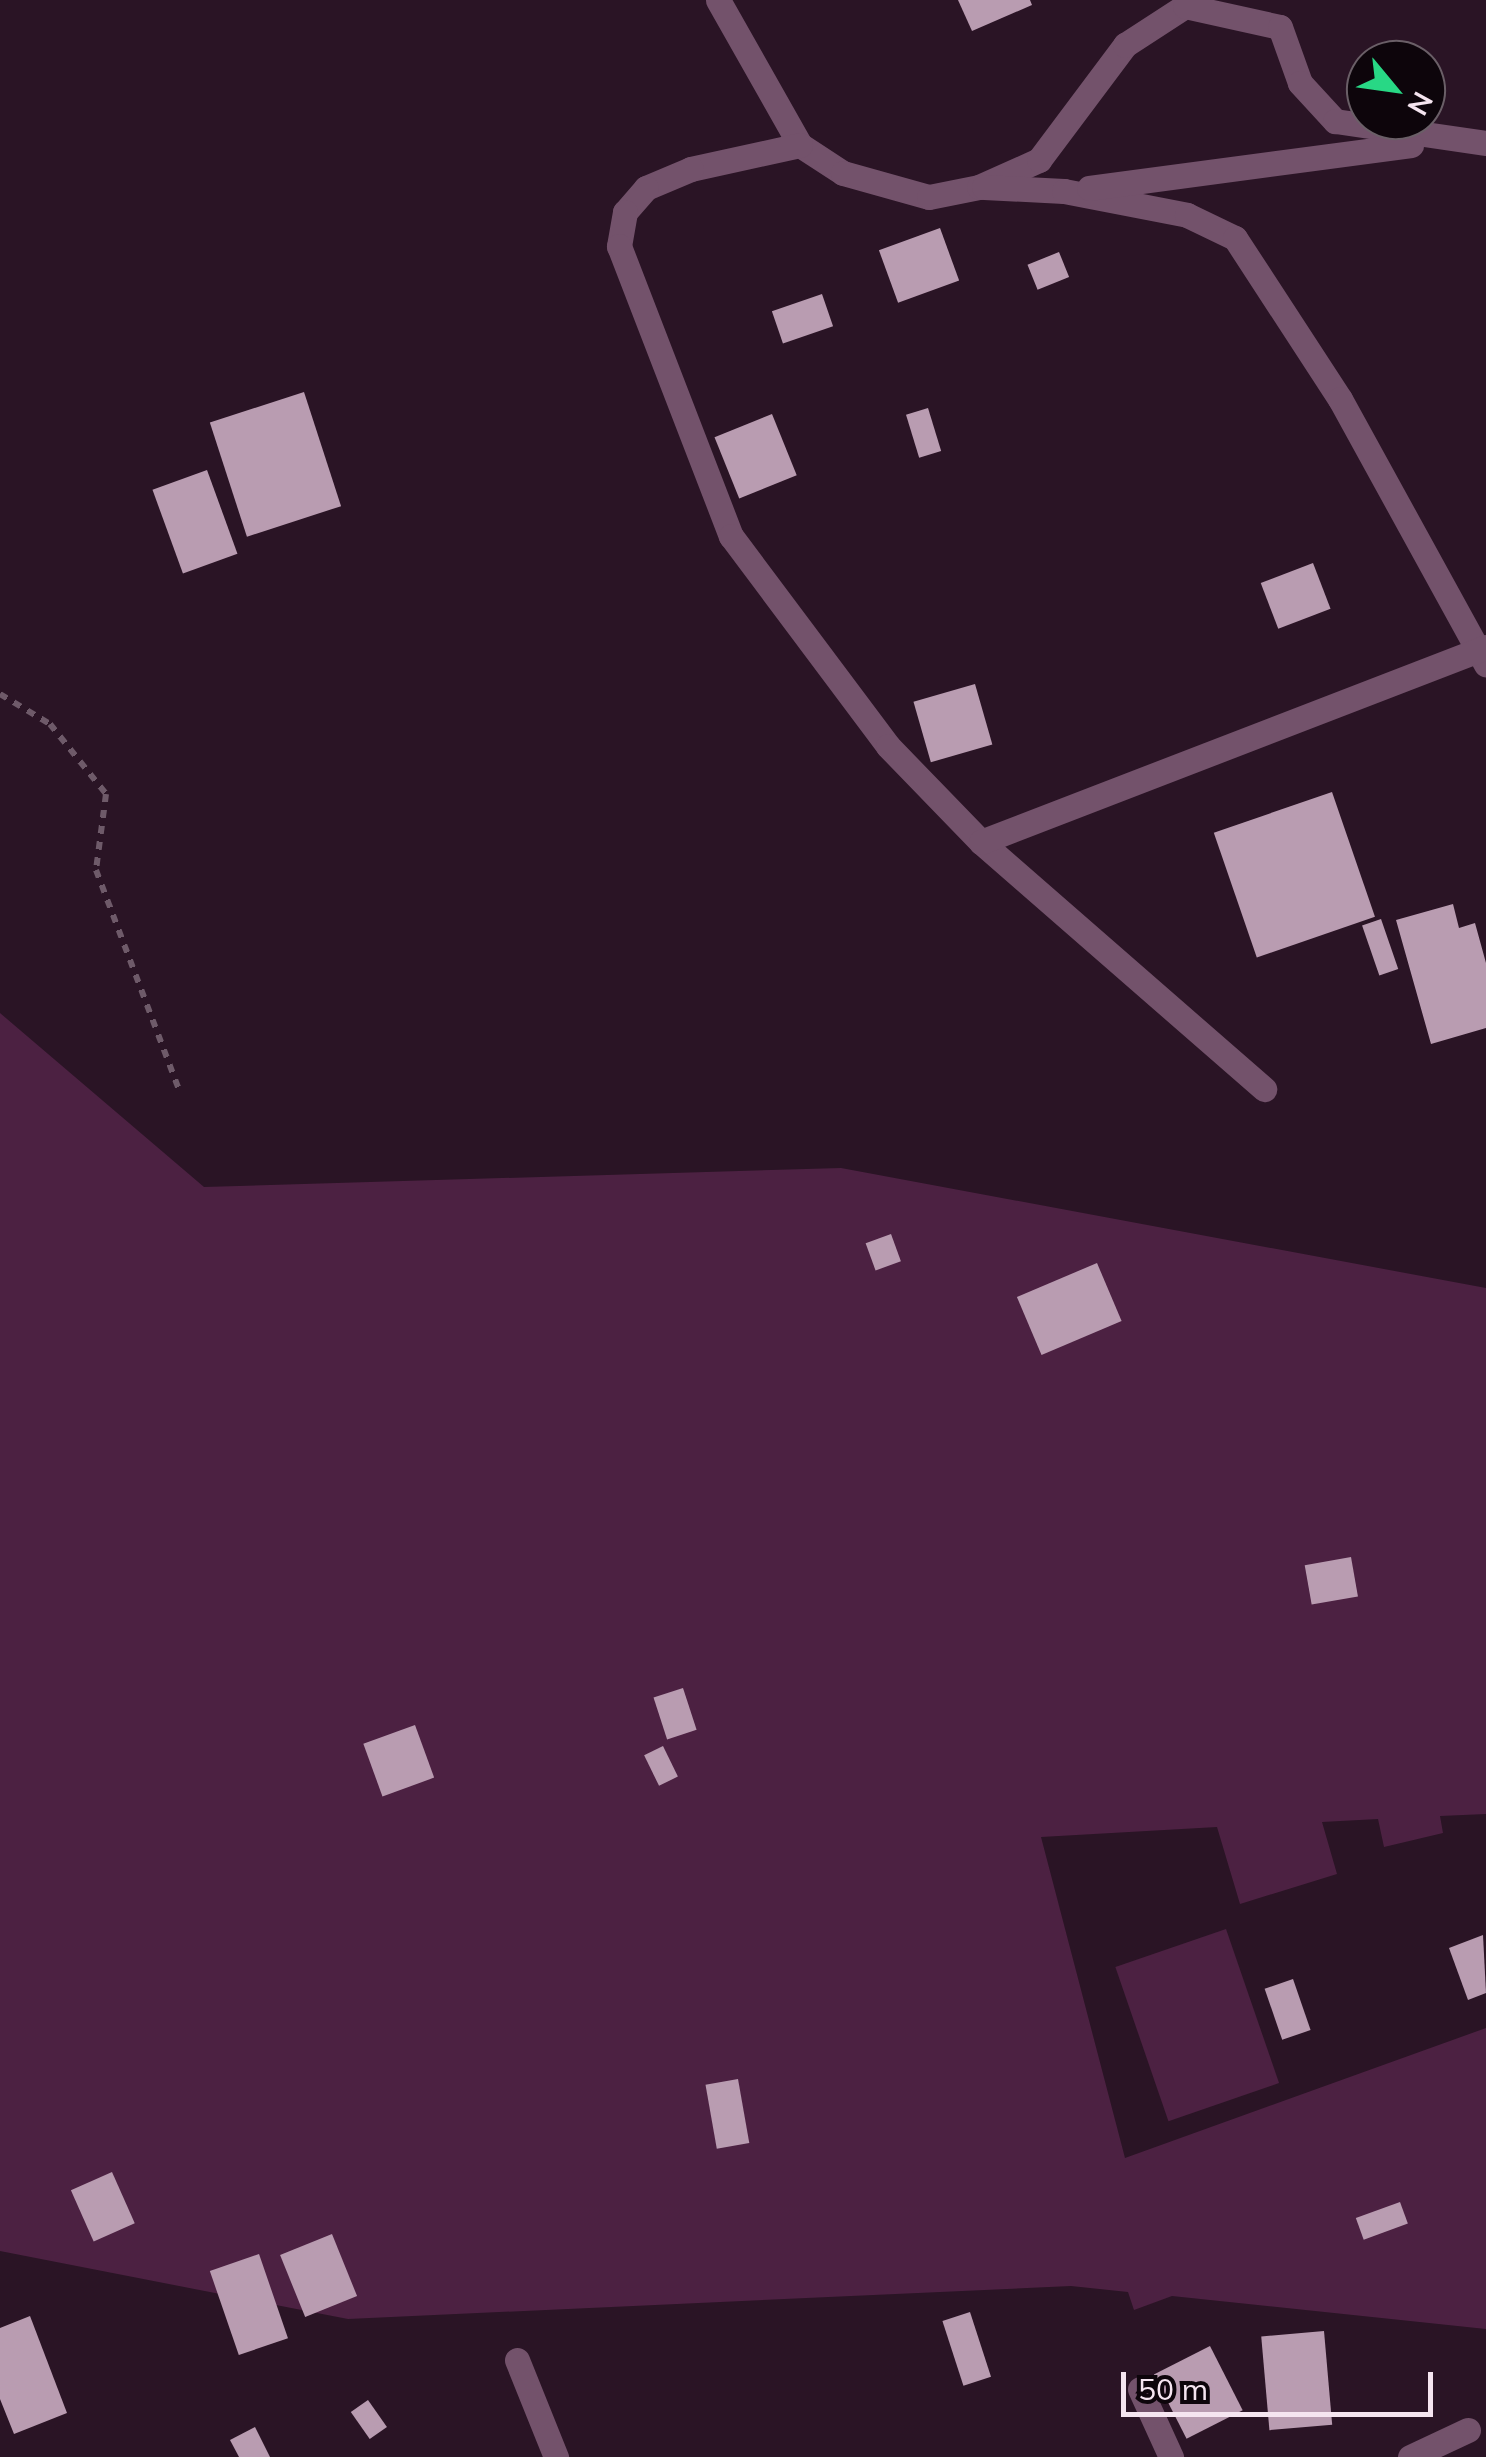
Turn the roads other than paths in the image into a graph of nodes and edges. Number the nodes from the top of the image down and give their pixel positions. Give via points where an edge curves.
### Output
1 (718, 0) edge
2 (1268, 0) edge
3 (1280, 27) junction
4 (1453, 140) junction
5 (1486, 143) edge
6 (800, 145) junction
7 (979, 187) junction
8 (1064, 192) junction
9 (1484, 654) edge
10 (981, 842) junction
11 (1264, 1090) dead end
12 (517, 2360) dead end
13 (1140, 2389) dead end
14 (1468, 2430) dead end
15 (556, 2457) edge
16 (1171, 2457) edge
17 (1410, 2457) edge

1 - 6 street
2 - 3 street
3 - 4 street via 1300,82 1336,122
3 - 7 street via 1186,6 1125,45 1038,160
4 - 5 street
4 - 8 street
6 - 7 street via 843,173 930,197
6 - 10 street via 692,168 646,188 625,212 618,246 731,536 888,746
7 - 8 street
8 - 9 street via 1187,215 1235,238 1340,399
9 - 10 street
10 - 11 street
12 - 15 street
13 - 16 street
14 - 17 street

